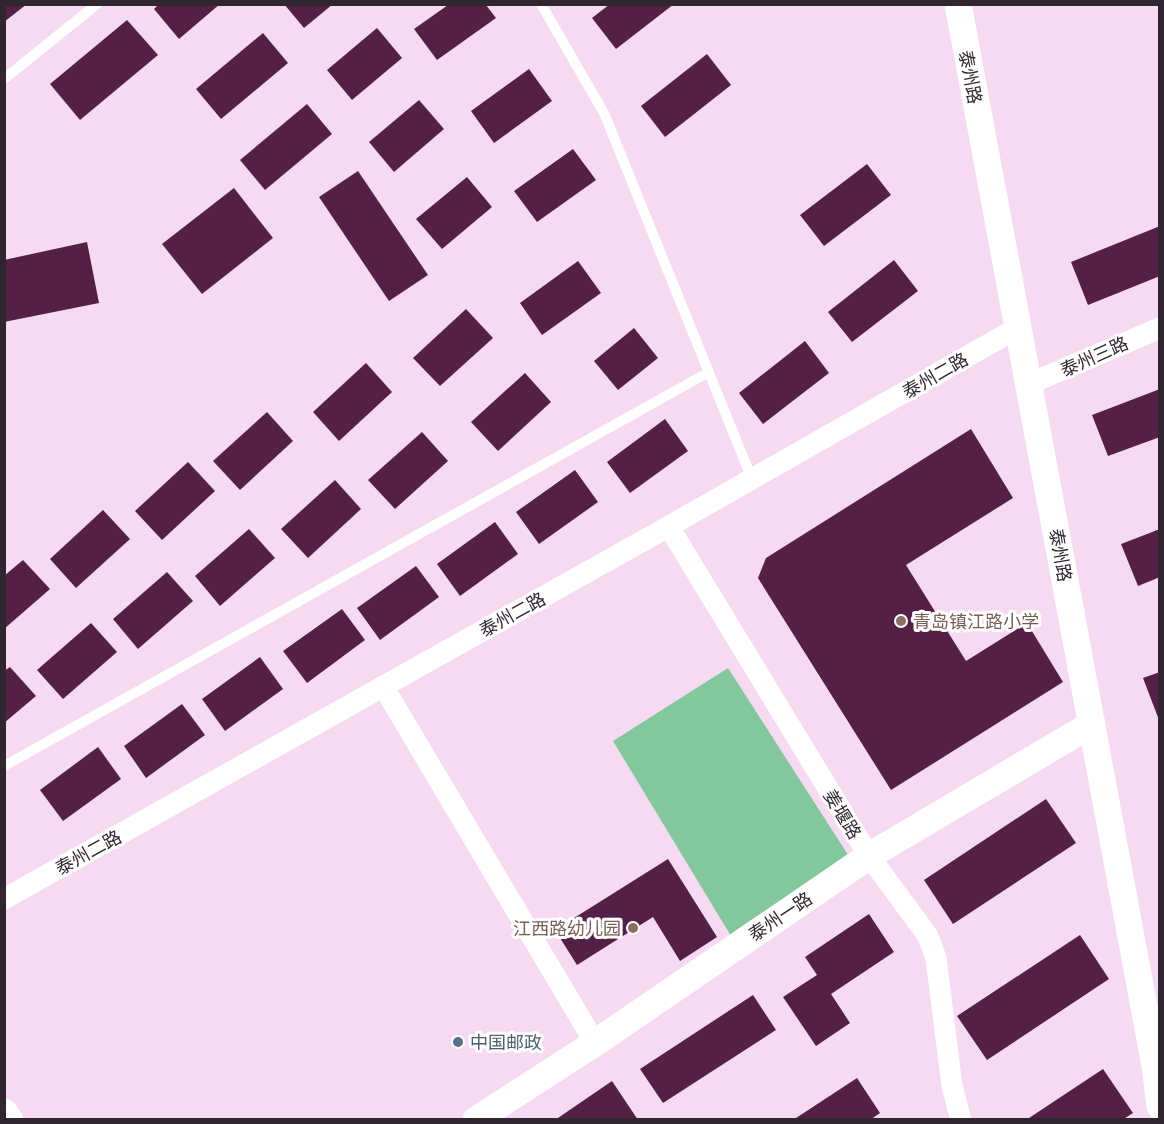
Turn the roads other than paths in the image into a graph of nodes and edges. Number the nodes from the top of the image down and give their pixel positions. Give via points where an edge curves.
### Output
1 (97, 4) edge
2 (541, 4) edge
3 (958, 4) edge
4 (4, 79) edge
5 (1018, 327) junction
6 (1160, 328) edge
7 (709, 372) junction
8 (1029, 384) junction
9 (752, 479) junction
10 (669, 527) junction
11 (383, 686) junction
12 (1092, 724) junction
13 (4, 766) edge
14 (869, 856) junction
15 (4, 898) edge
16 (595, 1043) junction
17 (1160, 1106) edge
18 (4, 1112) edge
19 (10, 1119) edge
20 (476, 1119) edge
21 (961, 1119) edge

1 - 4 lane
2 - 7 lane via 604,113
3 - 5 street, 泰州路
5 - 8 street, 泰州路
5 - 9 street, 泰州二路
6 - 8 street, 泰州三路
7 - 9 lane
7 - 13 lane
8 - 12 street, 泰州路
9 - 10 street, 泰州二路
10 - 11 street, 泰州二路
10 - 14 street, 姜堰路
11 - 15 street, 泰州二路
11 - 16 street
12 - 14 street, 泰州一路
12 - 17 street, 泰州路
14 - 16 street, 泰州一路
14 - 21 street, 姜堰路 via 928,936 936,958 952,1086
16 - 20 street, 泰州一路
18 - 19 street

